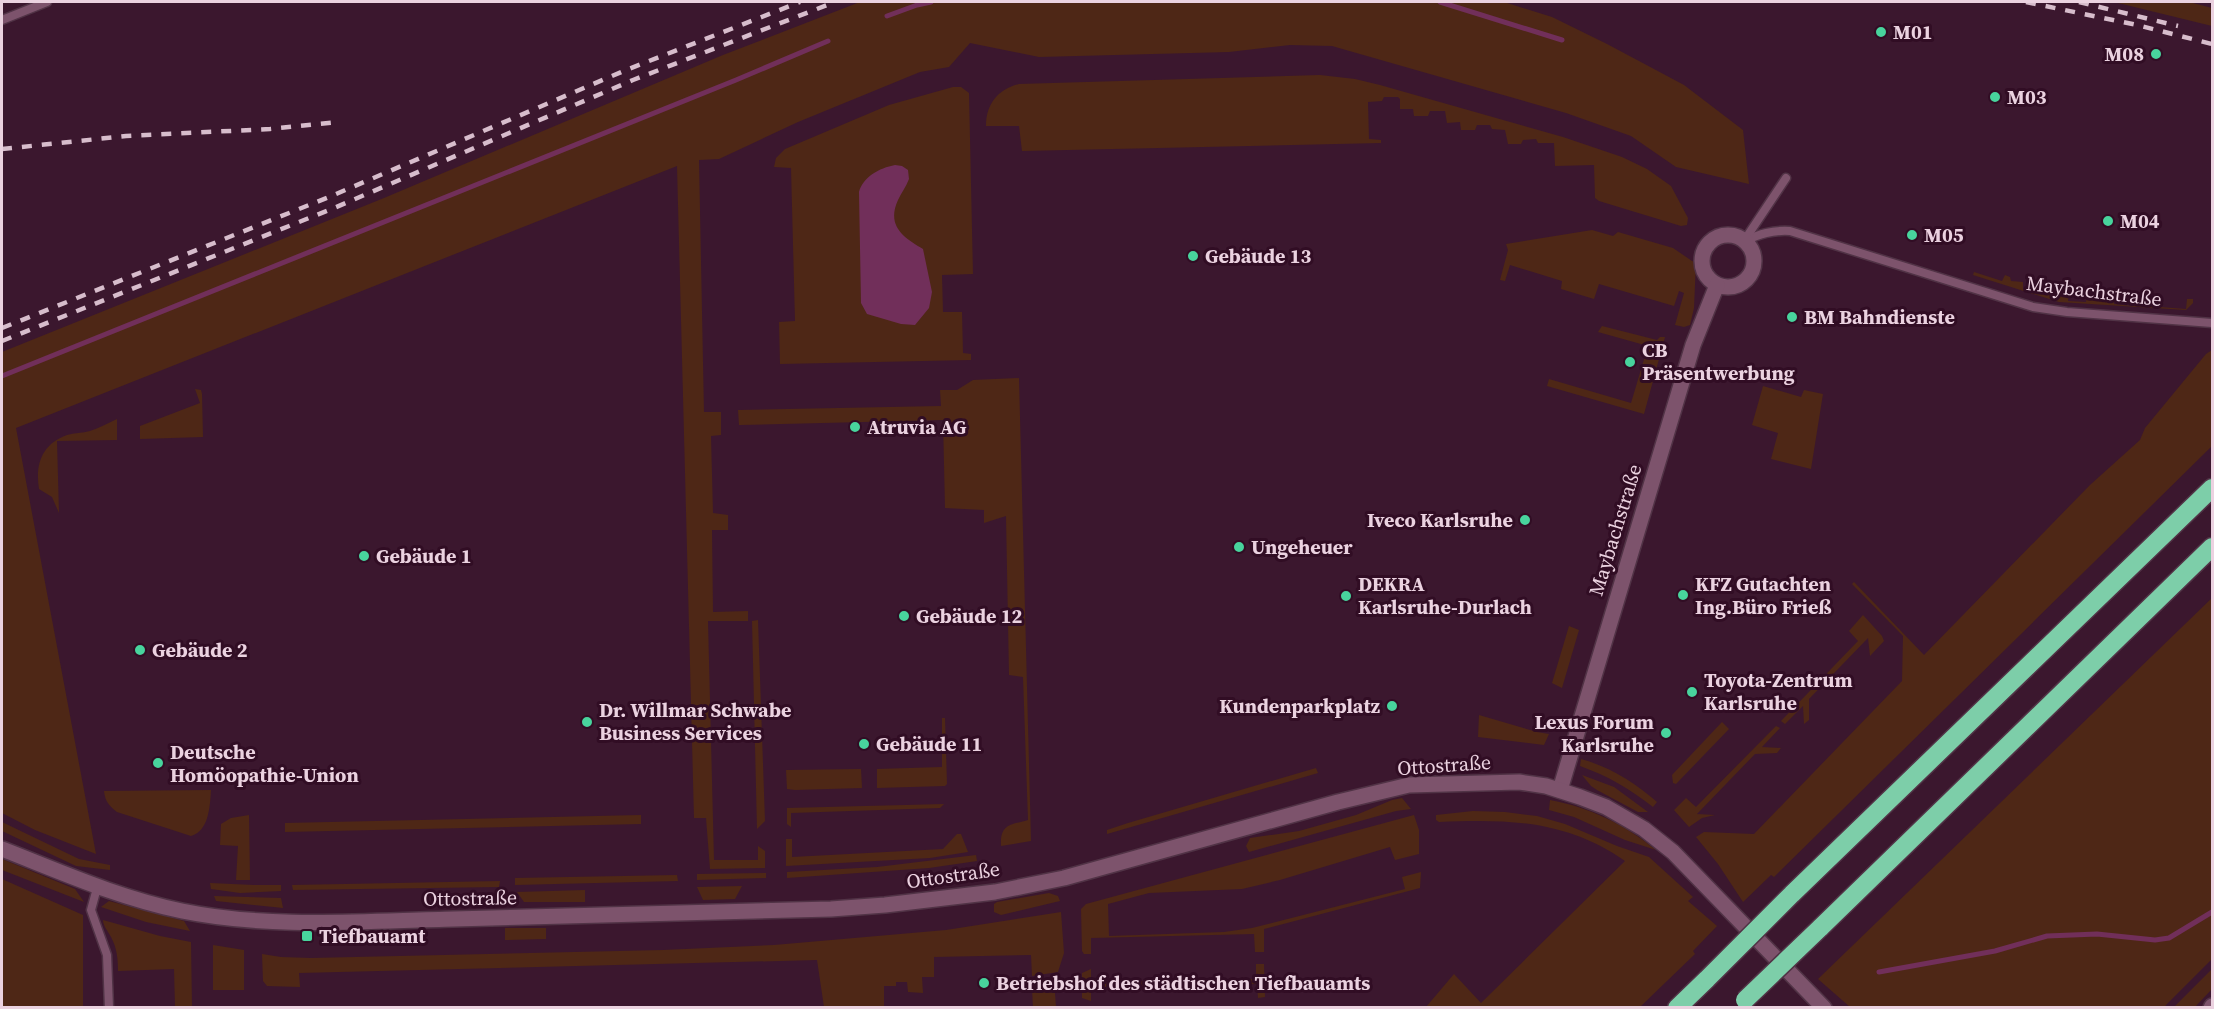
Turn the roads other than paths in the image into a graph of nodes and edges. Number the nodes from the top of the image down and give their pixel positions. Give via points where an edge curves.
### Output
1 (47, 2) edge
2 (2, 20) edge
3 (1786, 178) dead end
4 (1744, 242) junction
5 (1717, 285) junction
6 (2212, 323) edge
7 (2212, 488) edge
8 (2212, 547) edge
9 (1560, 790) junction
10 (2, 849) edge
11 (97, 888) junction
12 (1741, 1004) edge
13 (109, 1008) edge
14 (1677, 1008) edge
15 (1824, 1008) edge

1 - 2 lane
3 - 4 lane
4 - 5 main road via 1754,257 1749,276 1735,286
4 - 5 main road, Maybachstraße via 1725,235 1705,248 1702,267
4 - 6 lane, Maybachstraße via 1761,233 1790,231 2033,307
5 - 9 main road, Maybachstraße via 1693,345
7 - 14 highway, bridge
8 - 12 highway, bridge
9 - 11 main road, Ottostraße via 1519,782 1409,785 1064,878 995,892 831,909 307,922 183,911
9 - 15 main road, Ottostraße via 1606,807 1673,852
10 - 11 main road, Ottostraße
11 - 13 lane via 91,910 107,955

